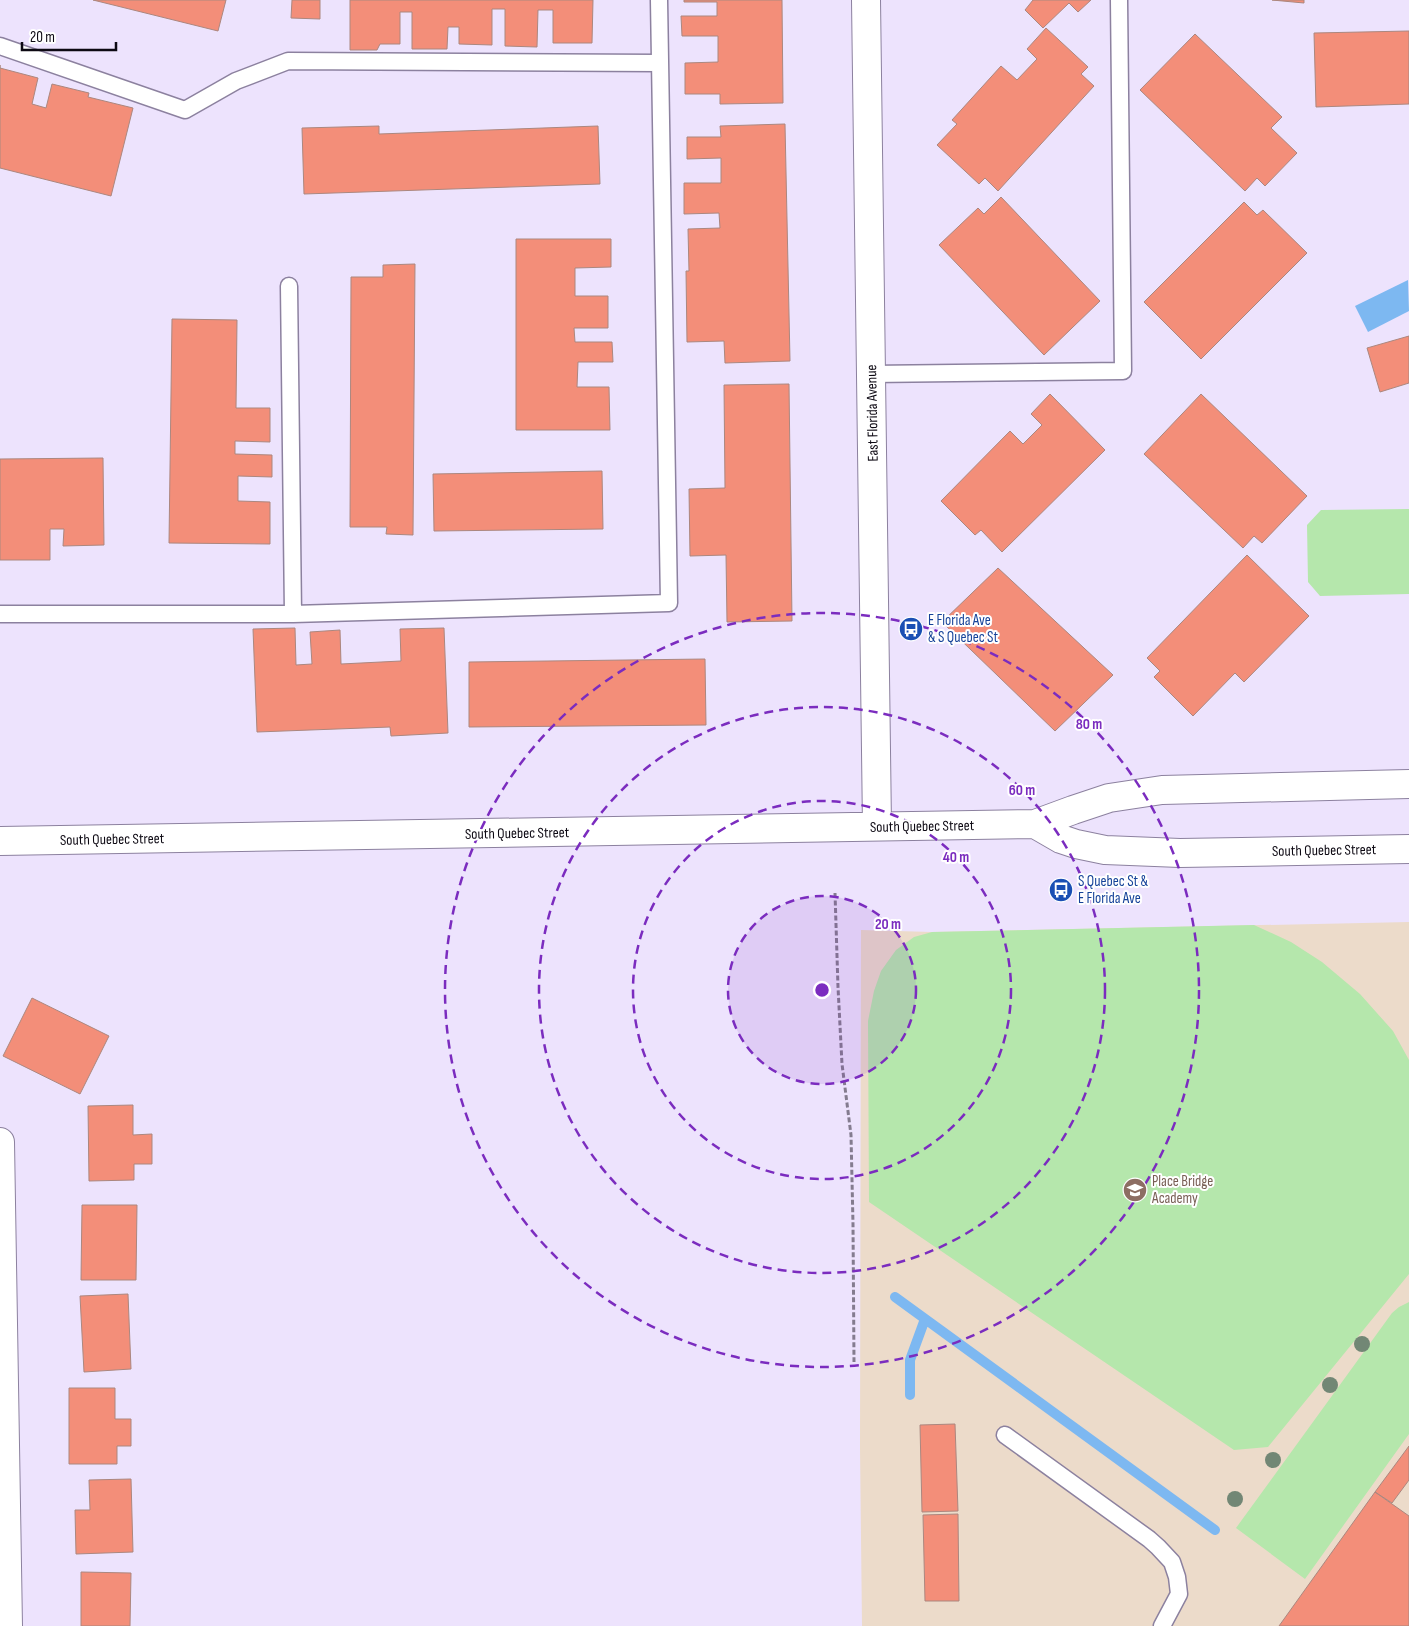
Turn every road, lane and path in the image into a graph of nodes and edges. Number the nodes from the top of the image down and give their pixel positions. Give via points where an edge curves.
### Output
1 (659, 0) edge
2 (866, 0) edge
3 (1119, 0) edge
4 (0, 46) edge
5 (660, 63) junction
6 (289, 286) dead end
7 (871, 374) junction
8 (0, 614) edge
9 (293, 614) junction
10 (1409, 784) edge
11 (1035, 824) junction
12 (877, 826) junction
13 (0, 841) edge
14 (1409, 849) edge
15 (835, 893) dead end
16 (0, 1142) edge
17 (854, 1362) dead end
18 (1005, 1434) dead end
19 (8, 1626) edge
20 (1162, 1626) edge

1 - 5 lane
2 - 7 main road, East Florida Avenue
3 - 7 lane via 1123,371
4 - 5 lane via 185,110 236,81 288,61
5 - 9 lane via 669,603
6 - 9 lane
7 - 12 main road, East Florida Avenue
8 - 9 lane
10 - 11 main road, South Quebec Street via 1162,790 1109,798
11 - 12 main road, South Quebec Street
11 - 14 main road, South Quebec Street via 1061,839 1106,850 1180,853
12 - 13 main road, South Quebec Street
15 - 17 path via 842,1064 851,1135
16 - 19 main road
18 - 20 lane via 1149,1539 1172,1562 1179,1594

